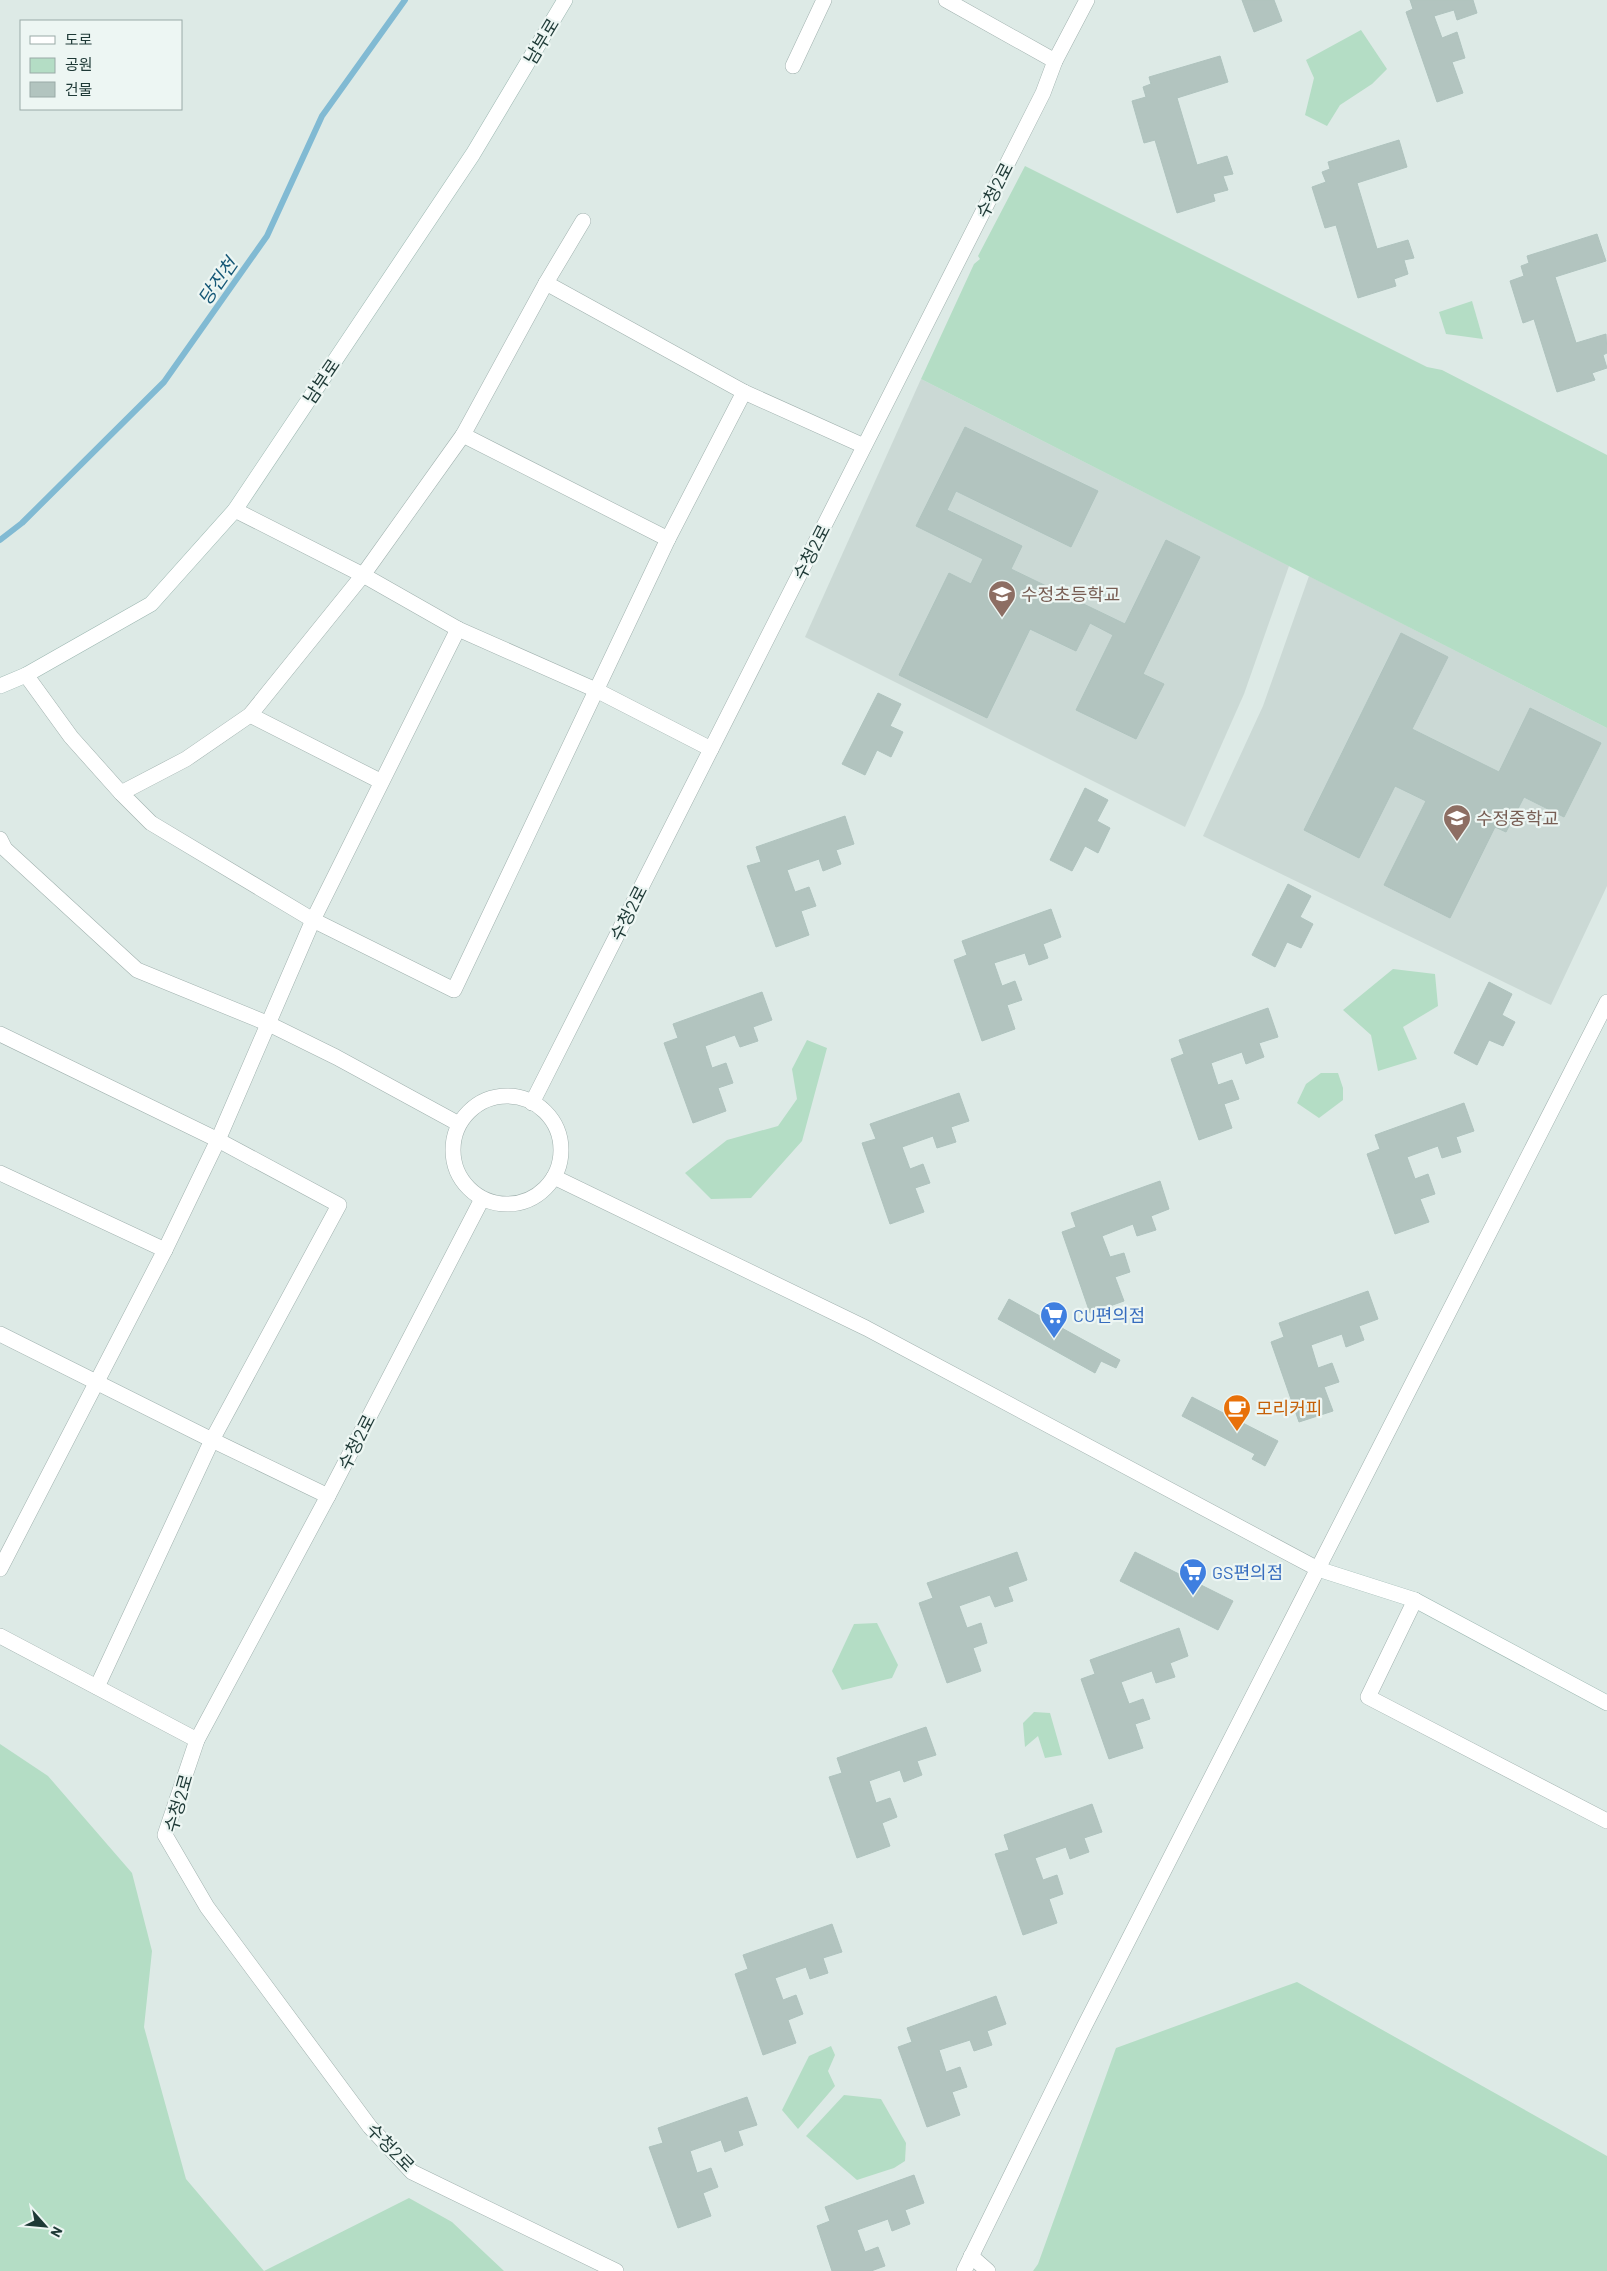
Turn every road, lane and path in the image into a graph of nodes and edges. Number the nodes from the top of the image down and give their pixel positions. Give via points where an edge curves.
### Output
1 (565, 0) edge
2 (824, 0) edge
3 (1087, 0) edge
4 (949, 1) edge
5 (1055, 61) junction
6 (793, 66) dead end
7 (583, 221) dead end
8 (546, 283) junction
9 (744, 392) junction
10 (463, 435) junction
11 (864, 446) junction
12 (235, 510) junction
13 (668, 538) junction
14 (363, 576) junction
15 (458, 628) junction
16 (26, 675) junction
17 (0, 686) edge
18 (596, 690) junction
19 (250, 715) junction
20 (710, 749) junction
21 (380, 781) junction
22 (121, 793) junction
23 (0, 839) edge
24 (313, 920) junction
25 (1607, 1002) edge
26 (269, 1024) junction
27 (0, 1034) edge
28 (532, 1103) junction
29 (460, 1124) junction
30 (218, 1140) junction
31 (0, 1173) edge
32 (554, 1177) junction
33 (482, 1198) junction
34 (165, 1250) junction
35 (0, 1334) edge
36 (97, 1381) junction
37 (212, 1440) junction
38 (328, 1496) junction
39 (0, 1569) edge
40 (1318, 1569) junction
41 (1415, 1600) junction
42 (0, 1636) edge
43 (97, 1687) junction
44 (1607, 1703) edge
45 (197, 1740) junction
46 (1607, 1821) edge
47 (971, 2256) junction
48 (616, 2271) edge
49 (964, 2271) edge
50 (988, 2271) edge

1 - 12 street, 남부로 via 473,154
2 - 6 street
3 - 5 street, 수청2로
4 - 5 street
5 - 11 street, 수청2로 via 1043,94
7 - 8 street
8 - 9 street
8 - 10 street
9 - 11 street
9 - 13 street
10 - 13 street
10 - 14 street
11 - 20 street, 수청2로
12 - 14 street
12 - 16 street, 남부로 via 151,604
13 - 18 street
14 - 15 street
14 - 19 street
15 - 18 street
15 - 21 street
16 - 17 street, 남부로
16 - 22 street via 71,738
18 - 20 street
18 - 24 street via 454,990
19 - 21 street
19 - 22 street via 186,759
20 - 28 street, 수청2로
21 - 24 street
22 - 24 street via 151,823
23 - 26 street via 5,849 137,970
24 - 26 street
25 - 40 street
26 - 29 street
26 - 30 street
27 - 30 street
28 - 29 street via 505,1096 491,1098 468,1113
28 - 32 street via 546,1113 556,1127 560,1161
29 - 33 street via 454,1138 455,1166 461,1180
30 - 34 street
30 - 37 street via 339,1205
31 - 34 street
32 - 33 street via 544,1190 514,1204 498,1204
32 - 40 street via 866,1328
33 - 38 street, 수청2로
34 - 36 street
35 - 36 street
36 - 37 street
36 - 39 street
37 - 38 street
37 - 43 street
38 - 45 street, 수청2로
40 - 41 street
40 - 47 street
41 - 44 street
41 - 46 street via 1368,1697
42 - 43 street
43 - 45 street
45 - 48 street, 수청2로 via 165,1835 207,1907 370,2127 412,2172
47 - 49 street
47 - 50 street

